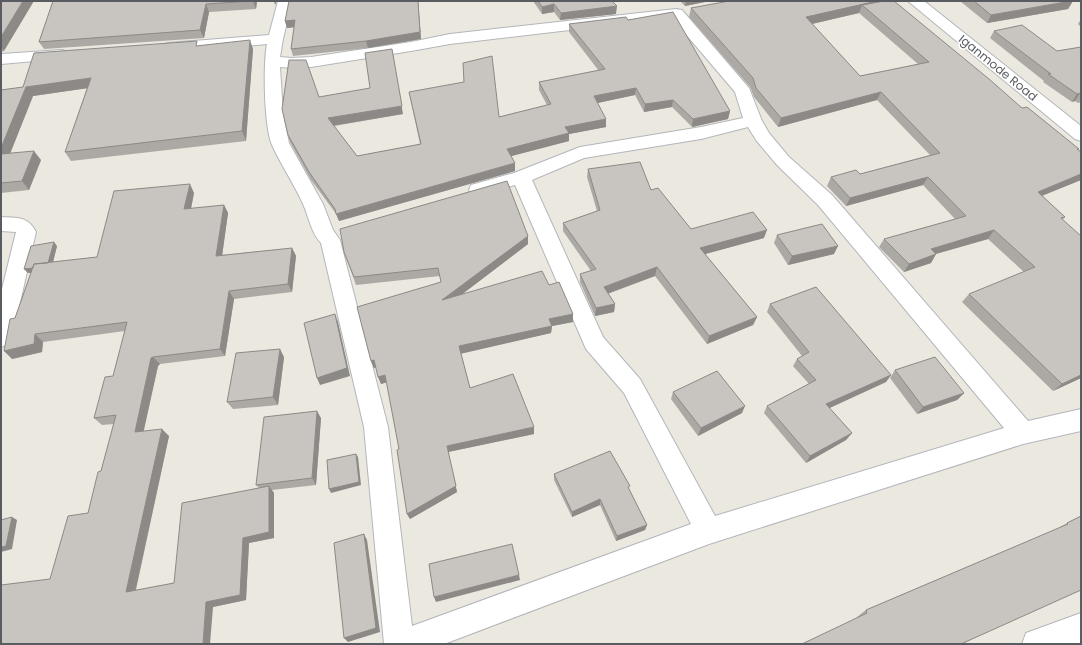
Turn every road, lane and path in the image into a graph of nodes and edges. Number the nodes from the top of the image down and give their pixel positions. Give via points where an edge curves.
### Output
1 (285, 1) edge
2 (915, 1) edge
3 (154, 49) edge
4 (273, 49) junction
5 (78, 54) edge
6 (1, 59) edge
7 (753, 121) junction
8 (1074, 123) edge
9 (1081, 135) edge
10 (521, 177) junction
11 (460, 195) edge
12 (1, 224) edge
13 (1, 338) edge
14 (1081, 420) edge
15 (1022, 433) junction
16 (709, 531) junction
17 (1081, 628) edge
18 (399, 644) edge
19 (404, 644) edge
20 (1037, 644) edge

1 - 4 street
2 - 8 street, Iganmode Road
3 - 4 street
4 - 7 street via 283,63 316,61 421,46 450,39 683,12 743,91
4 - 18 street via 275,114 280,143 331,232 330,240 376,427
5 - 6 street
7 - 10 street via 700,133 580,153
7 - 15 street via 783,161 825,200
8 - 9 street, Iganmode Road
10 - 11 street
10 - 16 street via 594,342 632,386
12 - 13 street via 20,225 26,232
14 - 15 street
15 - 16 street
16 - 19 street
17 - 20 street

